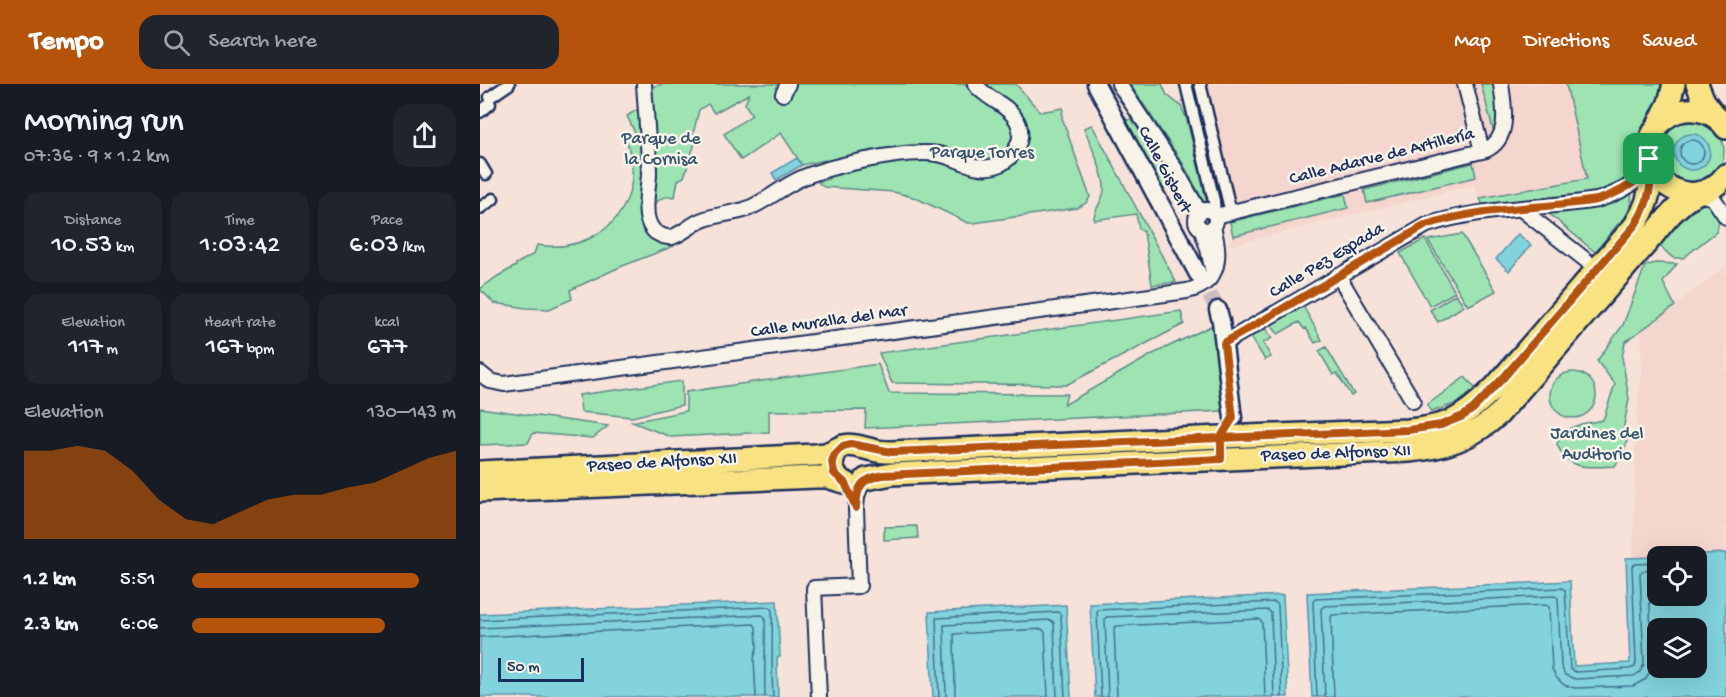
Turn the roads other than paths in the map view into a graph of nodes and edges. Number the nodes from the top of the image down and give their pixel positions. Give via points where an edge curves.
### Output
1 (508, 84) edge
2 (644, 84) edge
3 (975, 84) edge
4 (1096, 84) edge
5 (1119, 84) edge
6 (1186, 84) edge
7 (1200, 84) edge
8 (1465, 84) edge
9 (1502, 84) edge
10 (1674, 84) edge
11 (1697, 84) edge
12 (480, 112) edge
13 (1723, 124) edge
14 (1657, 126) junction
15 (1482, 152) junction
16 (1650, 161) junction
17 (1726, 175) edge
18 (1726, 181) edge
19 (1697, 193) junction
20 (494, 199) dead end
21 (480, 208) edge
22 (1521, 209) junction
23 (1231, 213) junction
24 (1726, 217) edge
25 (1211, 222) junction
26 (1587, 261) dead end
27 (1205, 274) junction
28 (1338, 275) junction
29 (1218, 310) tunnel mouth
30 (1224, 343) junction
31 (480, 373) edge
32 (1413, 401) dead end
33 (1233, 418) junction
34 (1253, 436) junction
35 (1221, 437) junction
36 (853, 446) junction
37 (1221, 459) junction
38 (480, 472) edge
39 (854, 481) junction
40 (480, 491) edge
41 (819, 697) edge

1 - 12 street
2 - 3 street via 647,214 657,233 672,237 702,220 747,209 801,177 857,163 935,153 977,167 997,166 1014,154 1019,127 1010,113
4 - 27 street, Calle Gisbert
5 - 25 street via 1174,167 1200,213 1197,219
6 - 25 street via 1214,201
7 - 23 street
8 - 15 street
9 - 15 street, Calle Adarve de Artillería via 1502,132 1493,146
10 - 14 main road, Paseo de Alfonso XII
11 - 13 main road via 1704,101
13 - 14 main road via 1708,113 1687,110 1673,113
14 - 16 main road, Paseo de Alfonso XII via 1650,142
15 - 23 street, Calle Adarve de Artillería
16 - 19 main road via 1655,174 1668,187
16 - 22 street, Calle Pez Espada via 1640,177 1611,195
16 - 34 main road, Paseo de Alfonso XII via 1649,195 1635,225 1504,377 1463,416 1425,429
17 - 18 street
17 - 19 main road, Paseo de Alfonso XII via 1712,188
19 - 24 street via 1713,198
19 - 37 main road, Paseo de Alfonso XII via 1670,213 1520,391 1473,434 1429,449
20 - 21 street
22 - 26 street
22 - 28 street, Calle Pez Espada via 1426,225
23 - 25 street, Calle Adarve de Artillería
25 - 27 street via 1219,250 1216,265
27 - 31 street, Calle Muralla del Mar via 1202,285 1187,291 504,384 490,381
28 - 30 street, Calle Pez Espada
28 - 32 street
29 - 30 street
30 - 33 street
33 - 34 street
33 - 35 street
34 - 35 main road, Paseo de Alfonso XII
35 - 36 main road, Paseo de Alfonso XII via 892,452
35 - 37 main road
36 - 38 main road, Paseo de Alfonso XII via 815,455
36 - 39 main road via 868,451 872,461 871,473
36 - 39 main road via 837,451 832,461 834,473
37 - 39 main road, Paseo de Alfonso XII via 892,474
39 - 40 main road, Paseo de Alfonso XII via 816,477
39 - 41 street via 859,585 814,588

